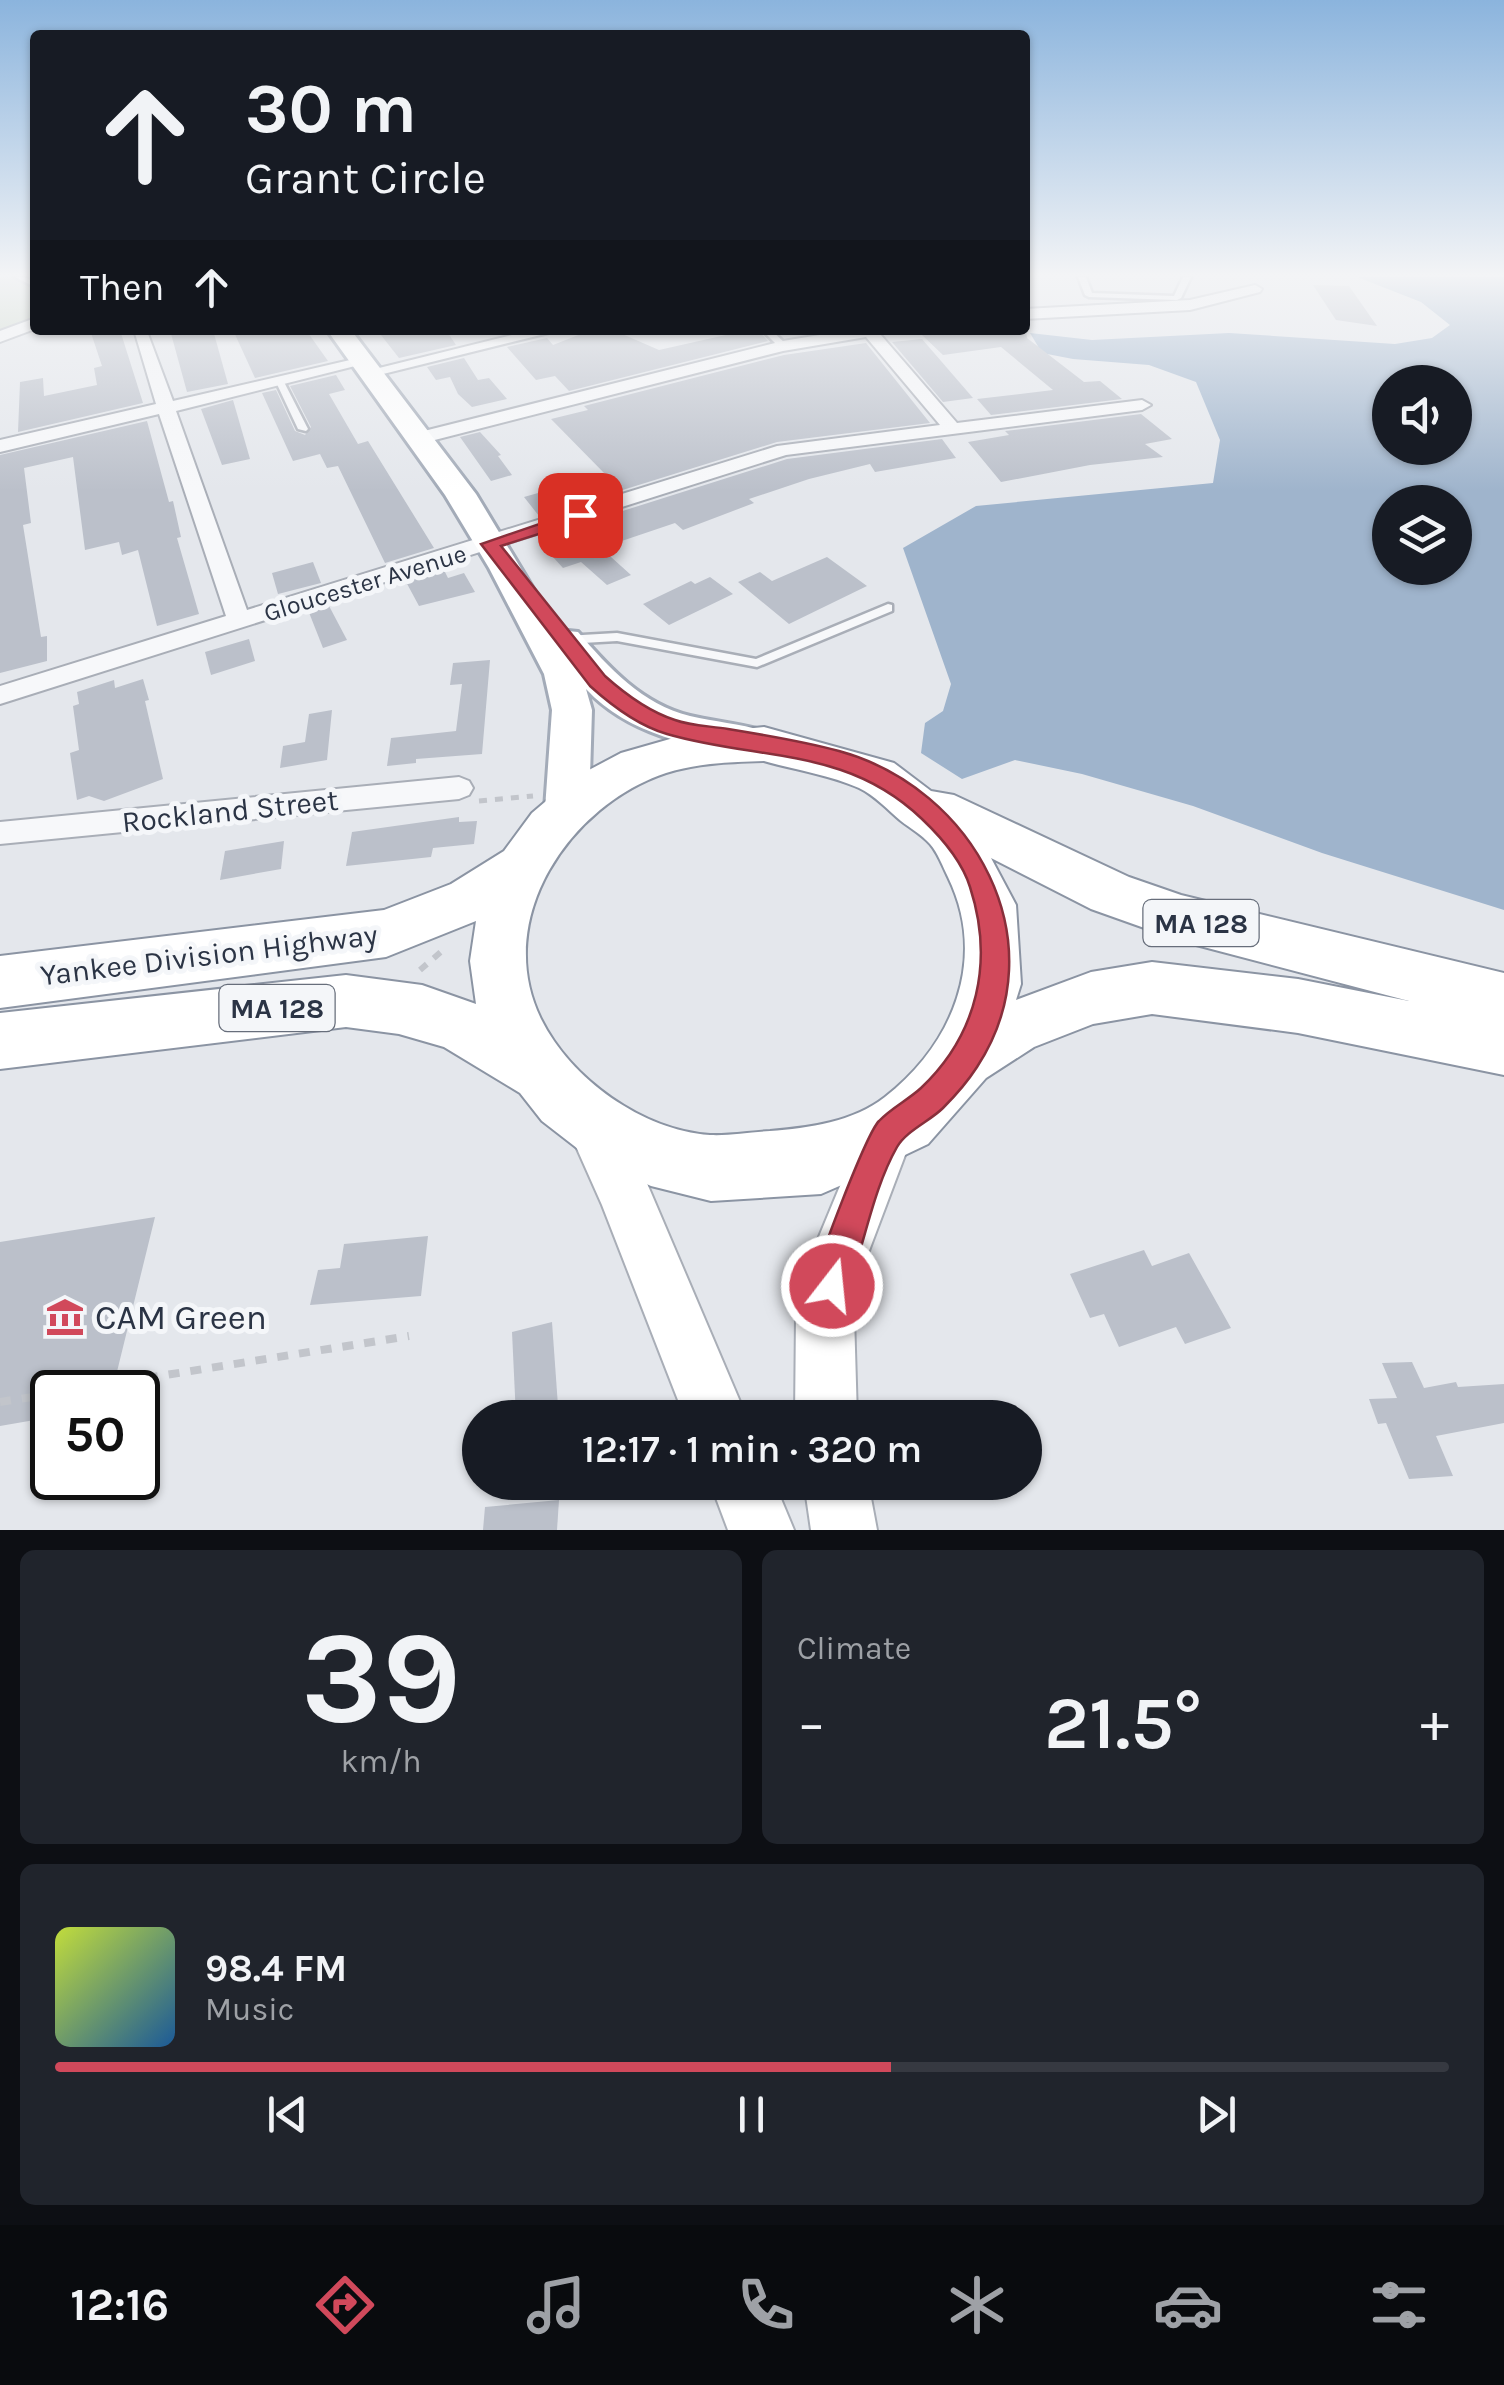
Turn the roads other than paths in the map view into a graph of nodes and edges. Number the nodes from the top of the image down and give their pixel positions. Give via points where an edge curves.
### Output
1 (147, 348) edge
2 (353, 348) edge
3 (460, 348) edge
4 (774, 348) edge
5 (884, 348) edge
6 (367, 367) junction
7 (280, 382) junction
8 (1142, 405) dead end
9 (166, 408) junction
10 (303, 428) dead end
11 (952, 428) junction
12 (419, 438) junction
13 (0, 446) edge
14 (498, 556) junction
15 (888, 608) dead end
16 (238, 622) junction
17 (564, 640) junction
18 (0, 695) edge
19 (764, 744) junction
20 (459, 788) road end
21 (916, 798) junction
22 (554, 802) junction
23 (0, 834) edge
24 (521, 866) junction
25 (0, 982) edge
26 (1504, 999) edge
27 (0, 1042) edge
28 (1504, 1046) edge
29 (968, 1056) junction
30 (537, 1073) junction
31 (591, 1124) junction
32 (886, 1134) junction
33 (709, 1400) edge
34 (826, 1400) edge
35 (750, 1500) edge
36 (839, 1500) edge
37 (762, 1530) edge
38 (844, 1530) edge

1 - 9 street
2 - 6 main road
3 - 6 street
4 - 12 street
5 - 11 street
6 - 7 street
6 - 12 main road
7 - 9 street
7 - 10 lane
8 - 11 street, Gloucester Avenue
9 - 13 street
9 - 16 street
11 - 14 street, Gloucester Avenue via 784,450
12 - 14 main road
14 - 16 street, Gloucester Avenue
14 - 17 main road
14 - 22 main road via 563,674 572,710
15 - 17 lane via 756,663 617,637
16 - 18 street, Gloucester Avenue
17 - 19 main road via 597,681 643,715 684,731
19 - 21 highway, MA 128 via 845,761
19 - 22 highway, MA 128 via 712,746 638,765
20 - 23 street, Rockland Street
21 - 26 highway, MA 128 via 1110,894 1259,939
21 - 29 highway via 963,849 992,915 994,990
22 - 24 highway, MA 128
24 - 25 highway, Yankee Division Highway / MA 128 via 470,900 386,932
24 - 30 highway via 500,923 498,976 509,1023
27 - 30 highway, Yankee Division Highway / MA 128 via 346,1001 448,1018
28 - 29 highway, MA 128 via 1298,1006 1152,988 1091,998 1012,1028
29 - 32 highway, MA 128 via 932,1098
30 - 31 highway, MA 128
31 - 32 highway, MA 128 via 663,1158 710,1168 771,1170 831,1158
31 - 33 main road
32 - 34 main road via 838,1256 825,1314
35 - 37 main road
36 - 38 main road

